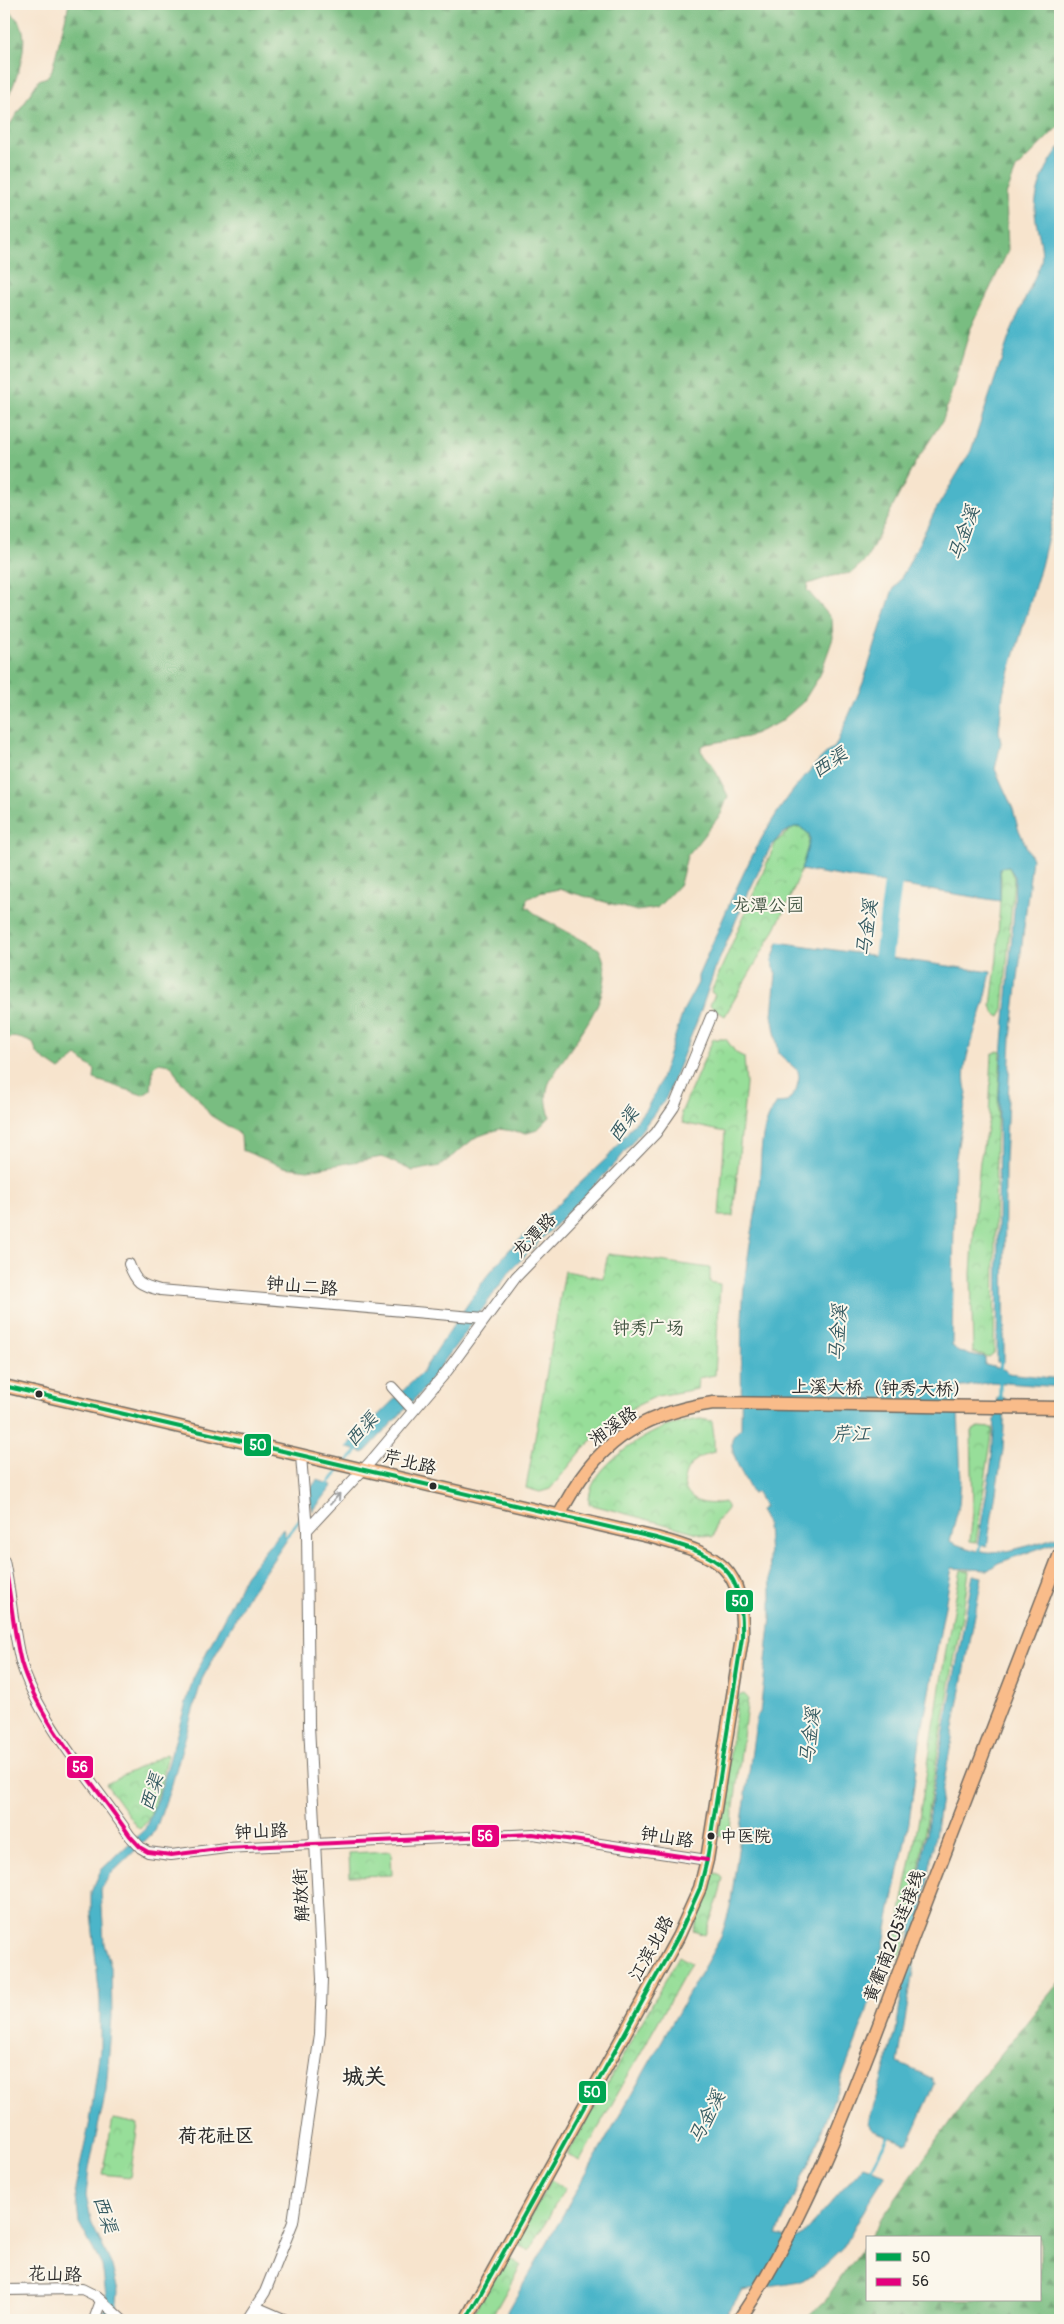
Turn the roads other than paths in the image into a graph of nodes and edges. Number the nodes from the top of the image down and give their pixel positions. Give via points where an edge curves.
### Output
1 (711, 1017) dead end
2 (129, 1264) dead end
3 (484, 1318) junction
4 (4, 1386) edge
5 (392, 1387) dead end
6 (714, 1403) joint
7 (1054, 1408) edge
8 (413, 1410) junction
9 (301, 1456) junction
10 (364, 1469) junction
11 (560, 1514) junction
12 (307, 1530) junction
13 (1060, 1554) edge
14 (4, 1560) edge
15 (717, 1560) joint
16 (315, 1846) junction
17 (707, 1860) junction
18 (4, 2290) edge
19 (101, 2300) junction
20 (256, 2307) junction
21 (94, 2320) edge
22 (122, 2320) edge
23 (247, 2320) edge
24 (286, 2320) edge
25 (466, 2320) edge
26 (738, 2320) edge

1 - 3 street, 龙潭路 via 674,1107 656,1133 516,1277
2 - 3 street, 钟山二路 via 135,1280 160,1290
3 - 8 street, 龙潭路 via 448,1371
4 - 9 main road, 芹北路
5 - 8 street
6 - 7 main road, 上溪大桥（钟秀大桥）
6 - 11 main road, 湘溪路 via 689,1406 636,1426 595,1459
8 - 10 street, 龙潭路
9 - 10 main road, 芹北路
9 - 12 street, 解放街
10 - 11 main road, 芹北路
12 -> 10 street, 龙潭路
11 - 15 main road, 芹北路 via 674,1543
12 - 16 street, 解放街 via 309,1726
13 - 26 main road, 黄衢南205连接线 via 827,2151 792,2230
14 - 16 street, 钟山路 via 21,1661 30,1686 47,1719 141,1848 171,1855 226,1848
15 - 17 main road, 江滨北路 via 738,1588 743,1612 742,1638
16 - 17 street, 钟山路 via 533,1834
16 - 20 street, 解放街 via 322,1979 320,2034 293,2222 276,2269
17 - 25 main road, 江滨北路 via 700,1888 678,1937
18 - 19 street, 花山路 via 82,2289
19 - 21 street
19 - 22 street, 花山路
20 - 23 street, 解放街
20 - 24 street

